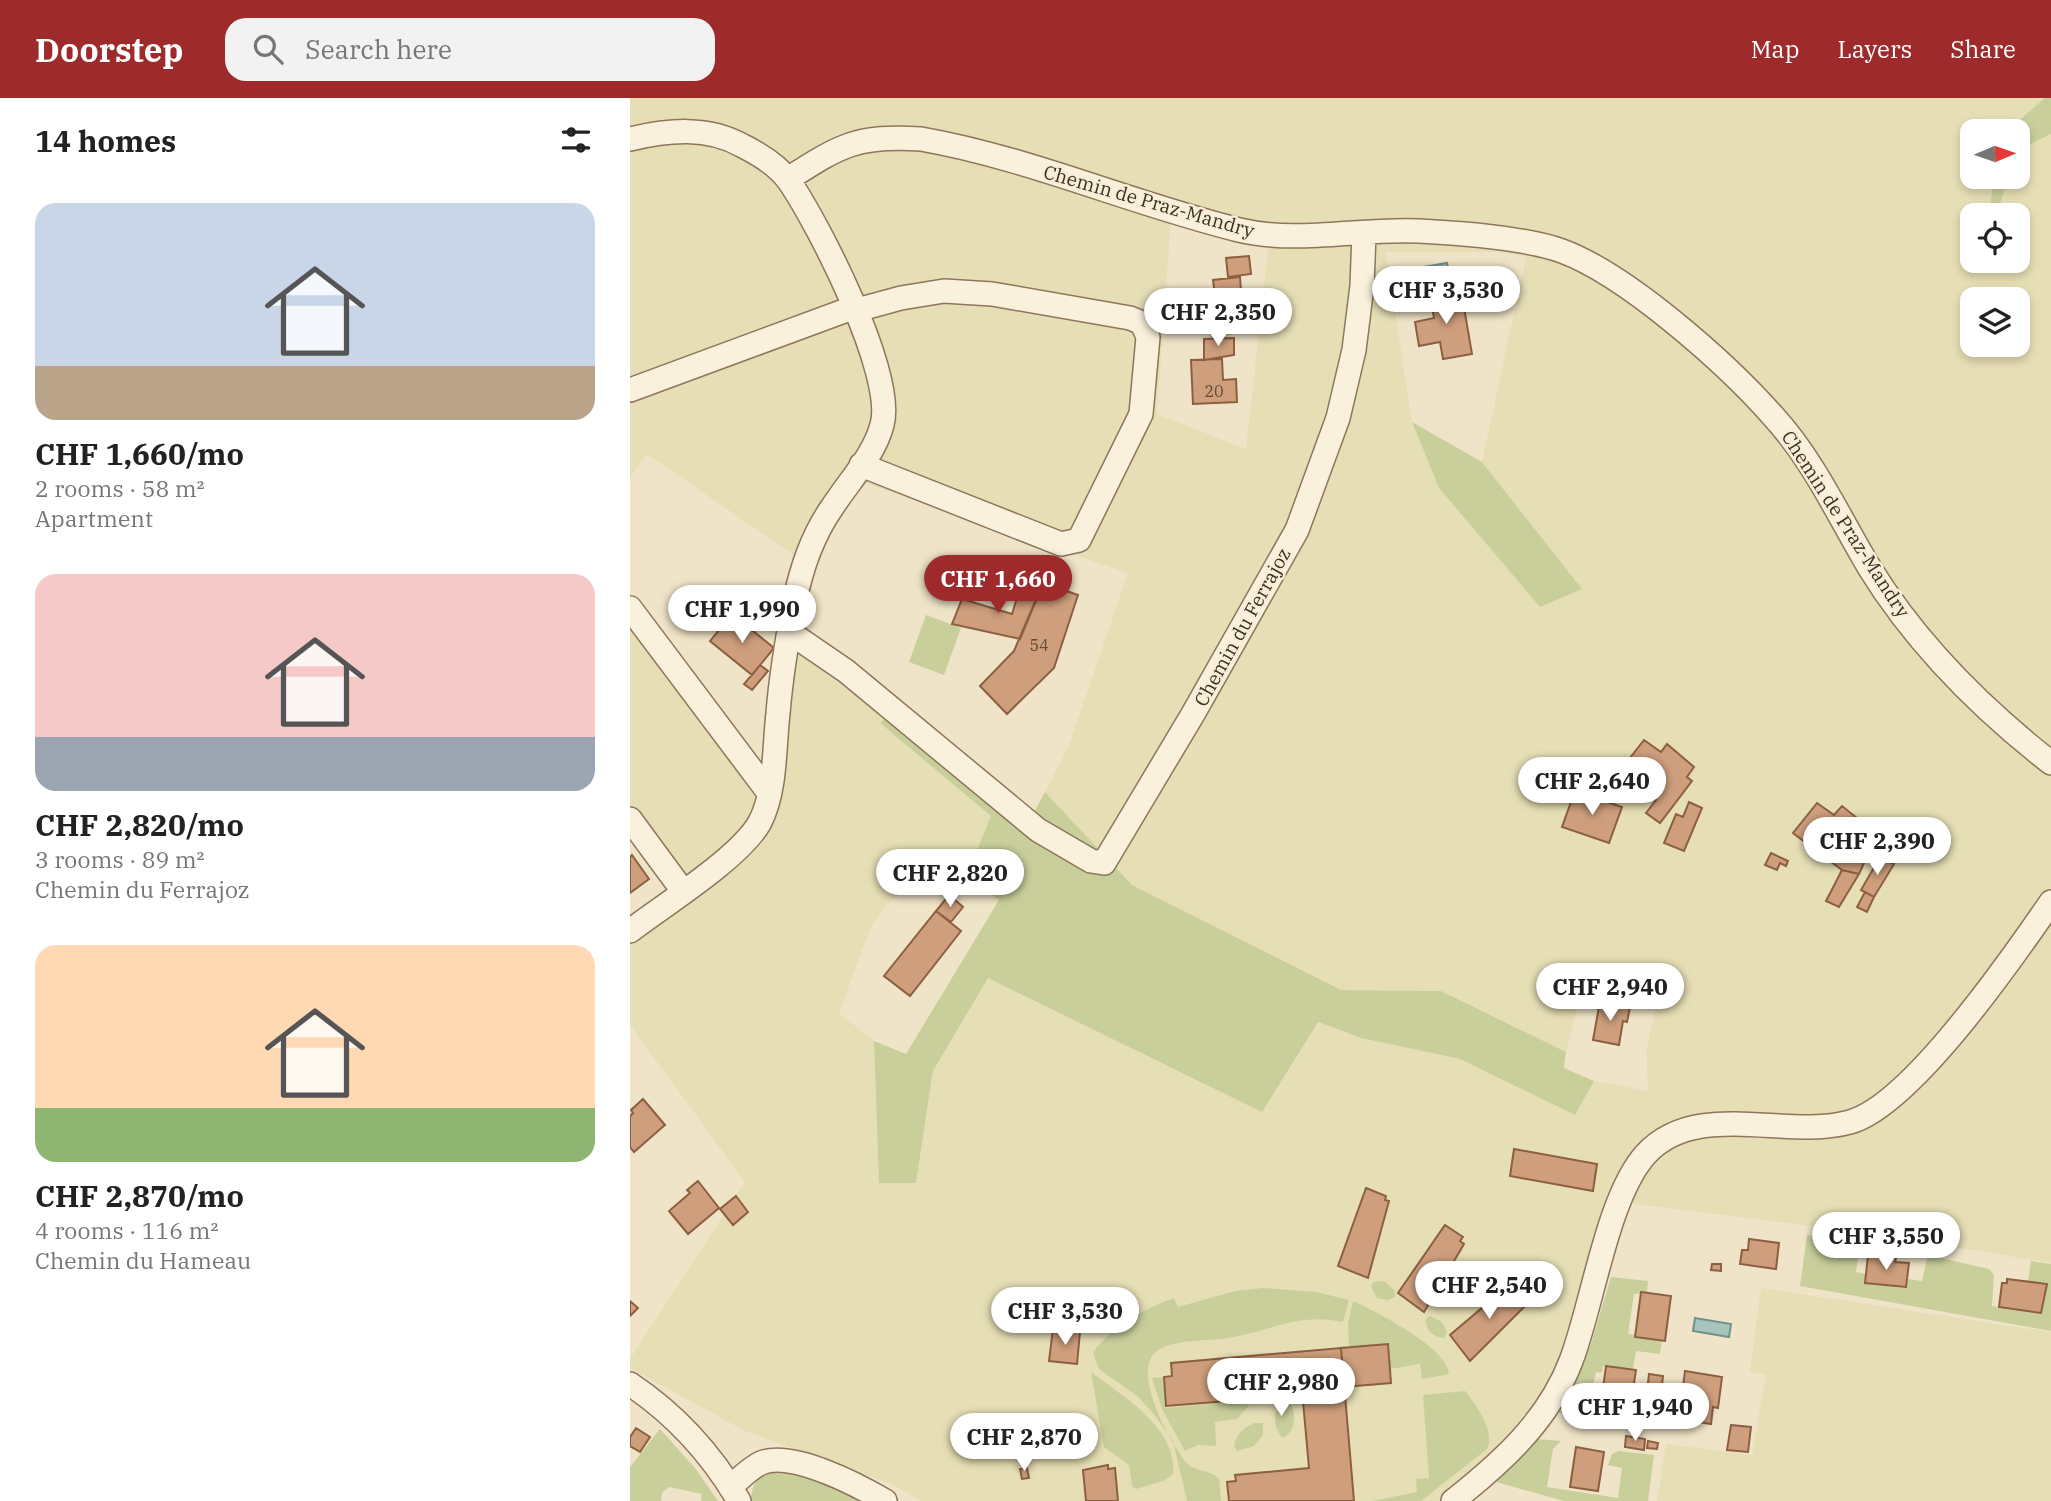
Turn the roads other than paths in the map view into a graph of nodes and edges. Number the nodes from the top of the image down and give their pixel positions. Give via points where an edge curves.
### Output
1 (630, 139) edge
2 (788, 179) junction
3 (1364, 234) junction
4 (856, 308) junction
5 (630, 390) edge
6 (862, 465) junction
7 (630, 608) edge
8 (789, 632) junction
9 (2051, 763) edge
10 (769, 793) junction
11 (630, 819) edge
12 (683, 891) junction
13 (2051, 902) edge
14 (630, 930) edge
15 (630, 1384) edge
16 (734, 1494) edge
17 (885, 1501) edge
18 (1453, 1501) edge

1 - 2 street via 683,131 715,135 744,146
2 - 3 street, Chemin de Praz-Mandry via 831,151 860,140 921,139 1242,231
2 - 4 street
3 - 8 street, Chemin du Ferrajoz via 1354,350 1338,418 1297,530 1110,857 1098,864 1038,830 846,671
3 - 9 street, Chemin de Praz-Mandry via 1418,231 1560,250 1601,270 1640,298 1772,414 1818,474 1898,609 2002,725
4 - 5 street
4 - 6 street via 880,372 885,401 883,424
4 - 6 street via 920,294 966,291 1130,318 1142,323 1148,337 1141,414 1079,540 1073,543 1061,544 1001,523
6 - 8 street via 831,507 806,554
7 - 10 street
8 - 10 street
10 - 12 street via 752,833
11 - 12 street
12 - 14 street
13 - 18 street via 1977,1006 1918,1070 1882,1103 1852,1122 1696,1127 1668,1136 1647,1153 1630,1175 1570,1362 1543,1414 1510,1452
15 - 16 street via 678,1423 715,1464
16 - 17 street via 758,1464 785,1459

